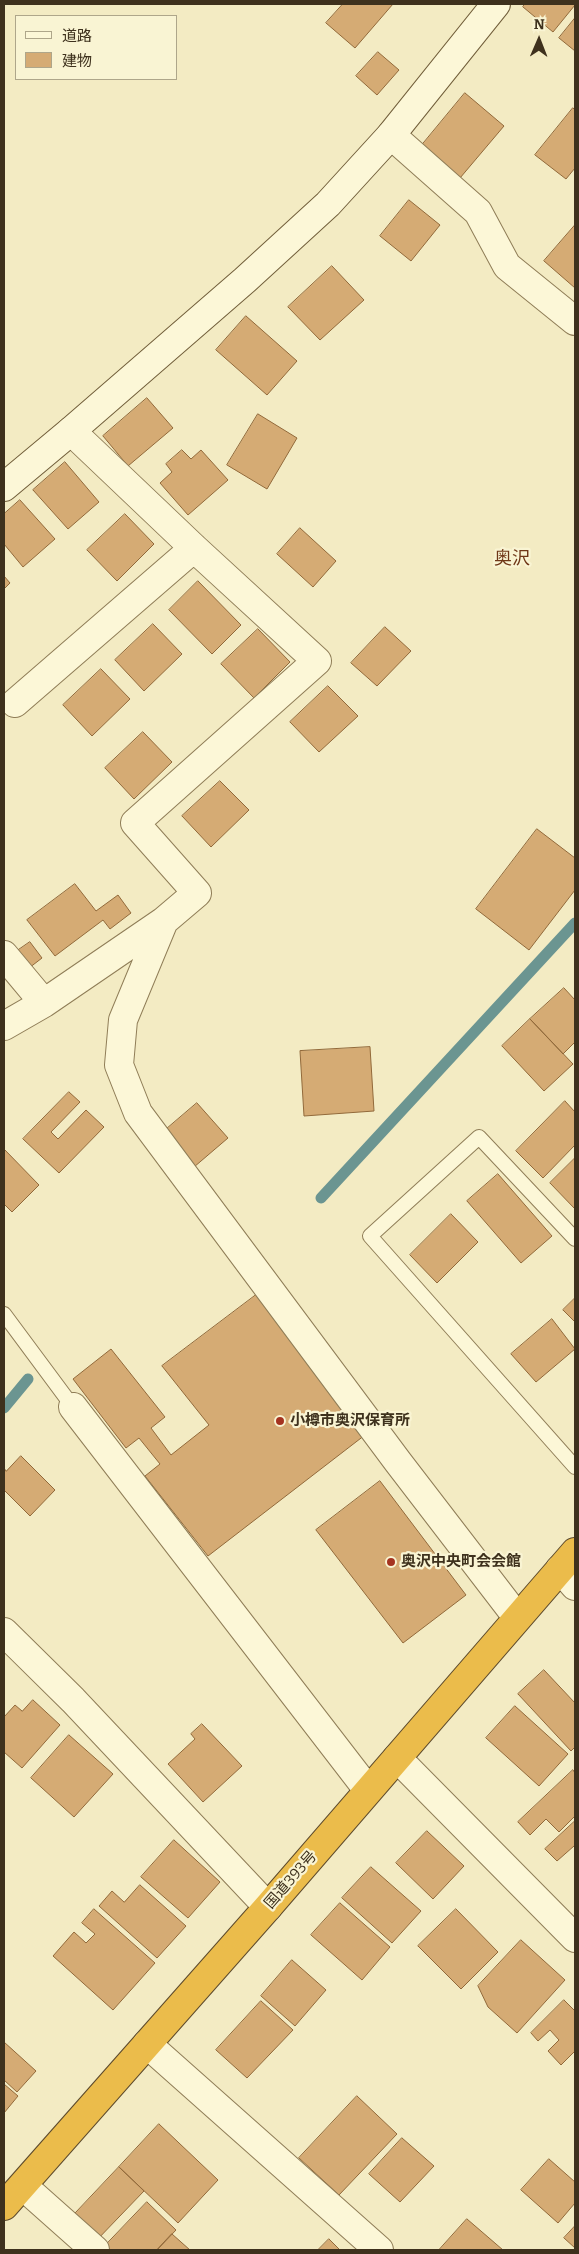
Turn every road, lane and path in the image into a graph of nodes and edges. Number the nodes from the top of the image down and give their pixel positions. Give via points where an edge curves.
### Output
1 (496, 4) edge
2 (391, 136) junction
3 (575, 321) edge
4 (71, 431) junction
5 (4, 487) edge
6 (194, 548) junction
7 (15, 703) dead end
8 (164, 921) junction
9 (4, 955) edge
10 (44, 1003) junction
11 (4, 1026) edge
12 (575, 1238) edge
13 (4, 1314) edge
14 (73, 1407) joint
15 (575, 1467) edge
16 (570, 1569) edge
17 (517, 1617) junction
18 (4, 1632) edge
19 (397, 1758) junction
20 (368, 1790) junction
21 (268, 1907) junction
22 (575, 1938) edge
23 (147, 2044) junction
24 (23, 2186) junction
25 (4, 2206) edge
26 (95, 2250) edge
27 (379, 2250) edge

1 - 2 street
2 - 3 street via 478,212 507,266
2 - 4 street via 328,204
4 - 5 street
4 - 6 street
6 - 7 street
6 - 8 street via 317,661 135,823 198,893
8 - 10 street
8 - 17 street via 123,1020 120,1065 138,1113
9 - 10 street
10 - 11 street
12 - 15 lane via 479,1138 370,1236
13 - 14 lane
14 - 20 street
16 - 17 highway, 国道393号
17 - 19 highway, 国道393号
18 - 21 street via 73,1700
19 - 20 highway, 国道393号
19 - 22 street
20 - 21 highway, 国道393号
21 - 23 highway, 国道393号
23 - 24 highway, 国道393号
23 - 27 street
24 - 25 highway, 国道393号
24 - 26 street

